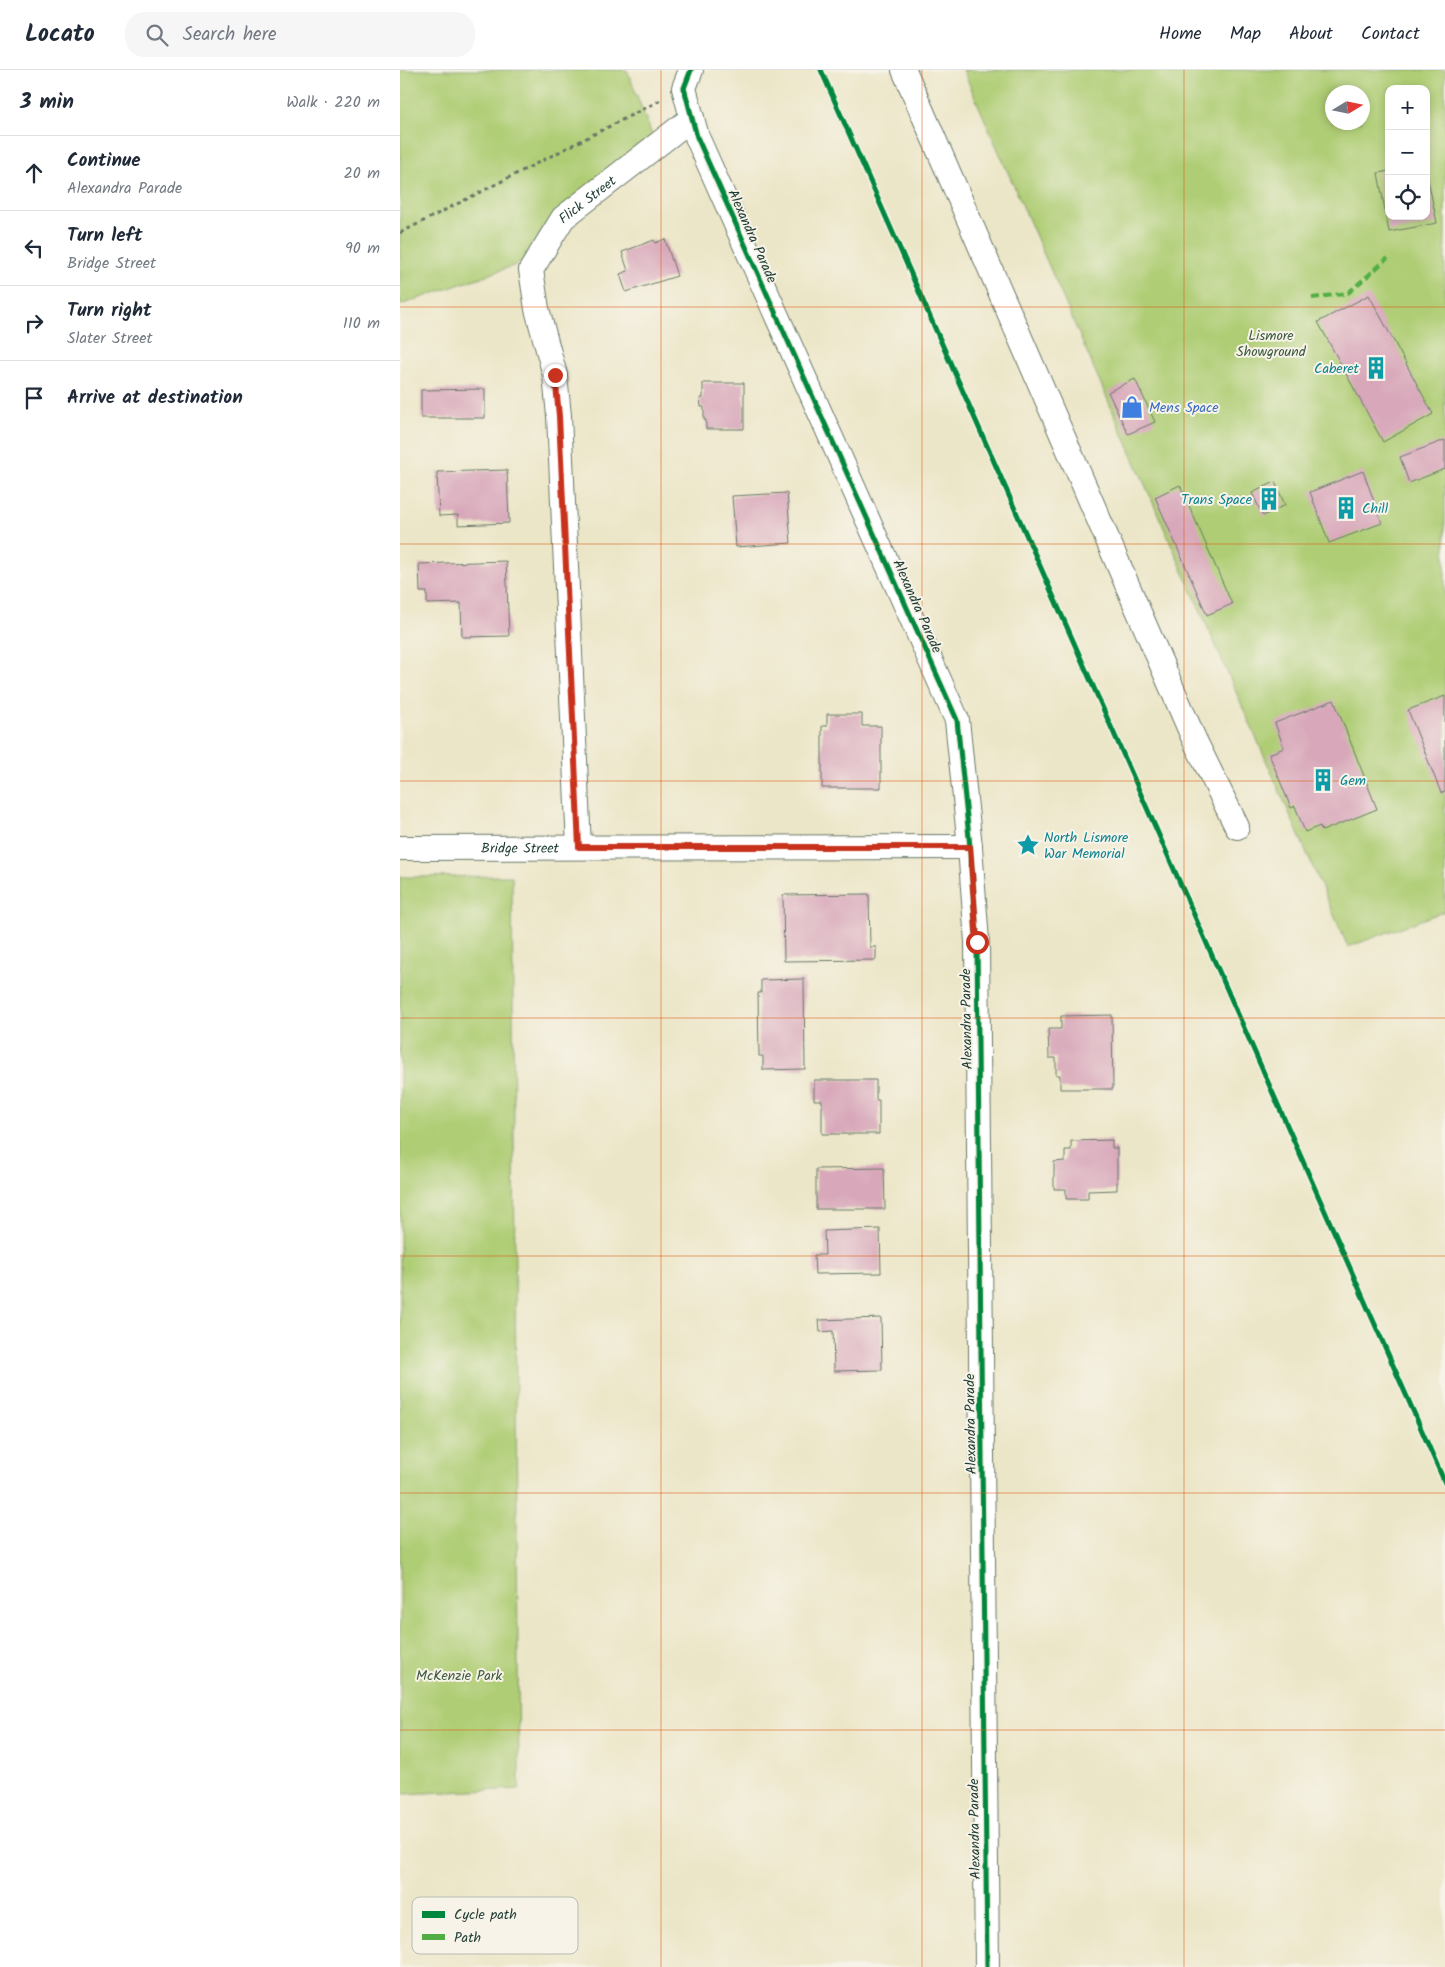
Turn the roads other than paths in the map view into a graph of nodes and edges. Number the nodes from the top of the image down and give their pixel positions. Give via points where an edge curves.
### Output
1 (904, 70) edge
2 (687, 79) edge
3 (692, 118) junction
4 (1237, 827) dead end
5 (579, 847) junction
6 (970, 847) junction
7 (400, 848) edge
8 (987, 1967) edge

1 - 4 street via 1194,740
2 - 3 street, Alexandra Parade
3 - 5 street, Flick Street via 563,218 531,270 537,309 555,375 559,416
3 - 6 street, Alexandra Parade via 697,137 957,720
5 - 6 street, Bridge Street
5 - 7 street, Bridge Street
6 - 8 street, Alexandra Parade via 977,942

